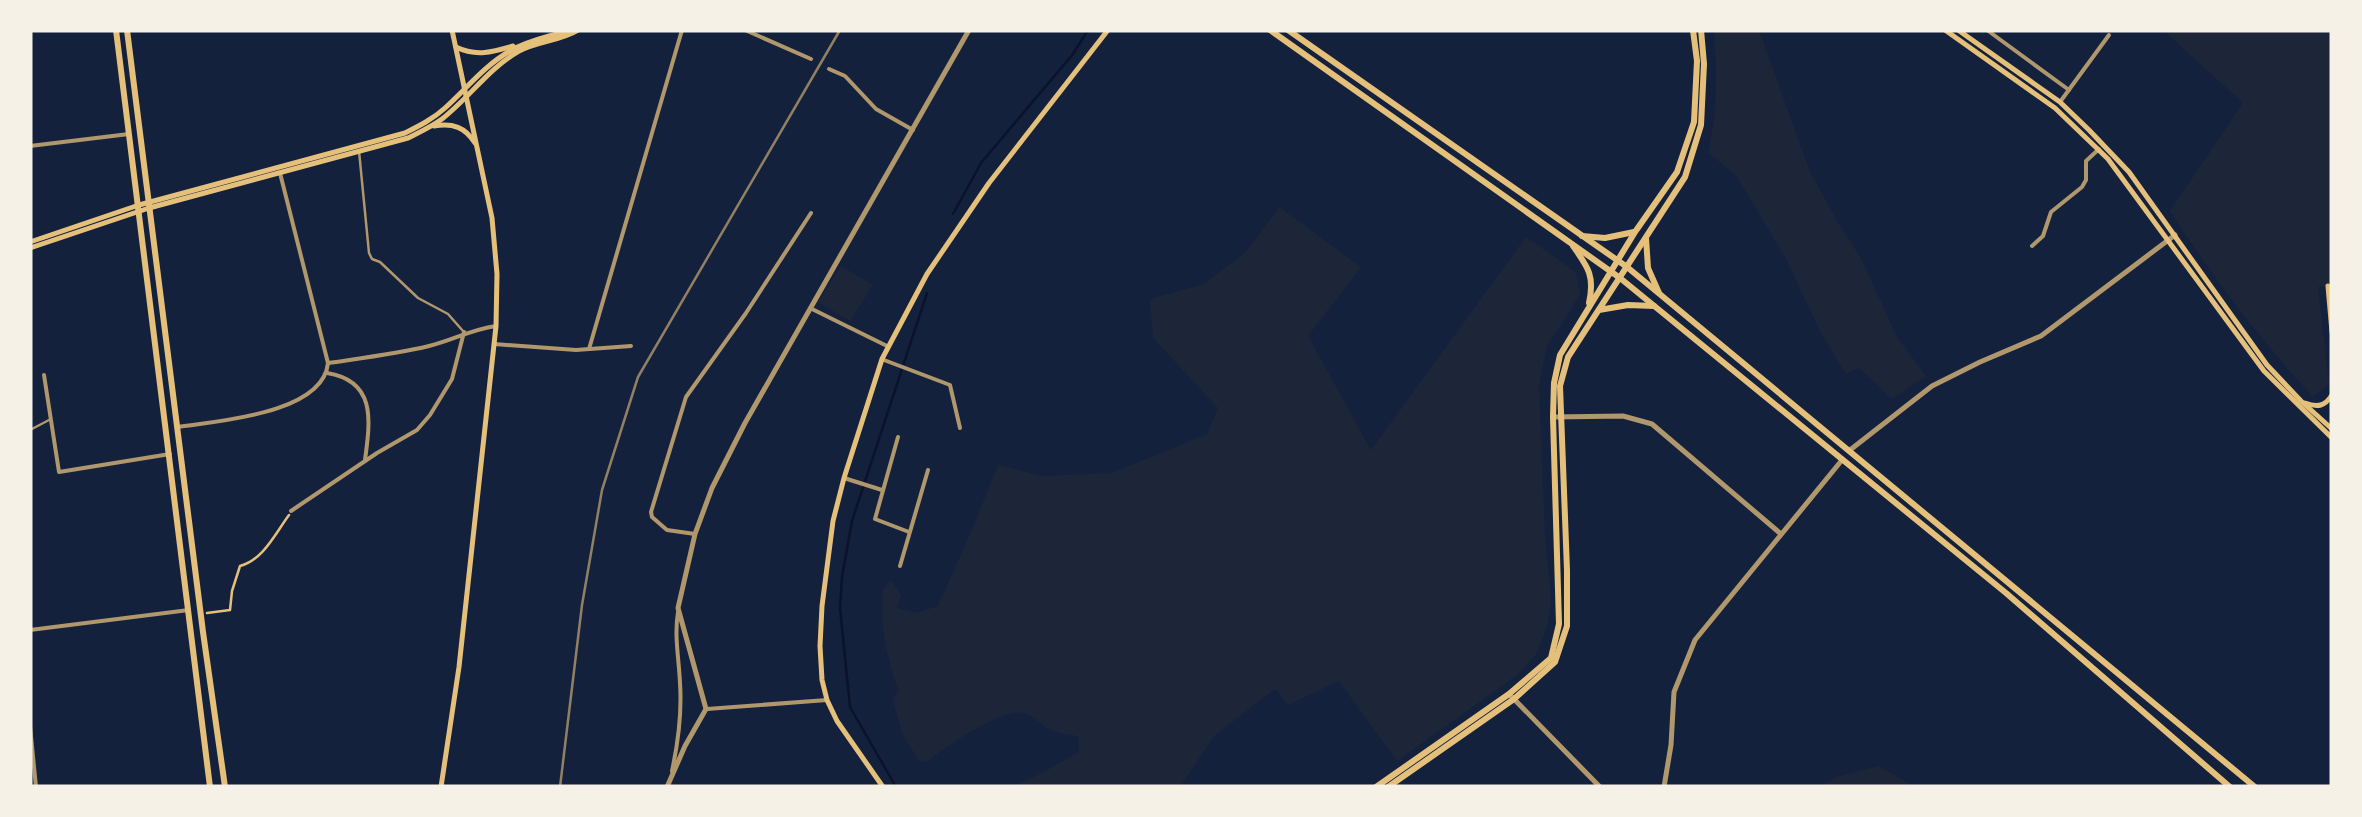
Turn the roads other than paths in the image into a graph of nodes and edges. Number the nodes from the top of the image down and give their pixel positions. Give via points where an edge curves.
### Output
1 (116, 30) edge
2 (127, 30) edge
3 (452, 30) edge
4 (569, 30) edge
5 (578, 30) edge
6 (682, 30) edge
7 (746, 30) edge
8 (969, 30) edge
9 (1108, 30) edge
10 (1270, 30) edge
11 (1288, 30) edge
12 (1693, 30) edge
13 (1701, 30) edge
14 (1945, 30) edge
15 (1958, 30) edge
16 (1987, 30) edge
17 (2110, 34) dead end
18 (526, 43) junction
19 (456, 47) junction
20 (811, 59) dead end
21 (830, 69) dead end
22 (2069, 90) junction
23 (466, 92) junction
24 (2060, 102) junction
25 (431, 127) junction
26 (913, 130) junction
27 (130, 134) junction
28 (30, 146) edge
29 (478, 148) junction
30 (359, 150) junction
31 (2098, 150) junction
32 (280, 172) junction
33 (148, 205) junction
34 (139, 208) junction
35 (811, 212) dead end
36 (1636, 232) junction
37 (1580, 236) junction
38 (2171, 237) junction
39 (1646, 238) junction
40 (30, 245) edge
41 (1572, 245) junction
42 (2032, 246) dead end
43 (1618, 261) junction
44 (1627, 268) junction
45 (1610, 272) junction
46 (1620, 278) junction
47 (2328, 286) dead end
48 (1660, 294) junction
49 (1654, 306) junction
50 (812, 309) junction
51 (1587, 310) junction
52 (1597, 310) junction
53 (496, 326) junction
54 (464, 332) junction
55 (2332, 332) edge
56 (494, 344) junction
57 (631, 346) dead end
58 (888, 346) junction
59 (589, 349) junction
60 (882, 359) junction
61 (328, 363) junction
62 (327, 373) junction
63 (44, 375) dead end
64 (2332, 395) edge
65 (2301, 401) junction
66 (1558, 417) junction
67 (50, 419) junction
68 (178, 427) junction
69 (960, 428) dead end
70 (2332, 429) edge
71 (30, 430) edge
72 (898, 437) dead end
73 (2332, 438) edge
74 (1850, 450) junction
75 (170, 454) junction
76 (1842, 460) junction
77 (364, 461) junction
78 (928, 470) dead end
79 (844, 478) junction
80 (882, 490) junction
81 (291, 512) road end
82 (909, 532) junction
83 (695, 534) junction
84 (1781, 534) junction
85 (900, 566) dead end
86 (678, 608) junction
87 (190, 610) junction
88 (30, 630) edge
89 (1511, 697) junction
90 (826, 700) junction
91 (706, 709) junction
92 (30, 726) edge
93 (668, 784) edge
94 (36, 787) edge
95 (210, 787) edge
96 (225, 787) edge
97 (441, 787) edge
98 (882, 787) edge
99 (1376, 787) edge
100 (1388, 787) edge
101 (1600, 787) edge
102 (1664, 787) edge
103 (2230, 787) edge
104 (2255, 787) edge

1 - 27 main road
2 - 33 main road
3 - 19 main road
4 - 18 main road
5 - 23 main road via 521,50
6 - 59 street
7 - 20 street
8 - 26 street
9 - 58 main road via 946,244
10 - 41 main road
11 - 37 main road
12 - 36 main road via 1694,122 1677,172
13 - 39 main road via 1702,125 1685,177
14 - 31 main road via 2055,108
15 - 24 main road
16 - 22 street
17 - 22 street
18 - 19 main road via 487,54
18 - 23 main road via 498,59
19 - 23 main road
21 - 26 street
22 - 24 street
23 - 25 main road
23 - 29 main road
23 - 33 main road via 405,133
24 - 38 main road via 2129,172
25 - 29 main road via 464,129
25 - 30 main road
26 - 50 street
27 - 28 street
27 - 34 main road
29 - 53 main road via 498,274
30 - 32 main road
30 - 54 lane via 368,253
31 - 38 main road
31 - 42 street via 2086,161 2082,186 2052,212
32 - 33 main road
32 - 61 street
33 - 34 main road
33 - 68 main road
34 - 40 main road
34 - 75 main road
35 - 83 street via 686,397 651,512 667,530
36 - 37 main road
36 - 43 main road
37 - 43 main road
38 - 65 main road
38 - 73 main road via 2264,371
38 - 74 street via 2040,336 1932,386
39 - 44 main road
39 - 48 main road via 1648,268
41 - 45 main road
41 - 51 main road via 1591,274
43 - 44 main road
43 - 45 main road
44 - 46 main road
44 - 48 main road
45 - 46 main road
45 - 51 main road
46 - 49 main road
46 - 52 main road
47 - 55 main road
48 - 74 main road
49 - 52 main road
49 - 76 main road
50 - 58 street
50 - 83 street via 745,423
51 - 66 main road via 1560,355 1554,382
52 - 66 main road via 1568,357
53 - 54 street
53 - 56 main road
54 - 61 street via 422,348
54 - 77 street via 452,379 430,415
56 - 59 street
56 - 97 main road
57 - 59 street
58 - 60 main road
60 - 69 street via 950,384
60 - 79 main road
61 - 62 street
62 - 68 street via 300,400
62 - 77 street via 349,380 367,404
63 - 67 street
64 - 65 main road via 2319,406
65 - 70 main road
66 - 84 street via 1623,416 1652,424
66 - 89 main road via 1567,626 1556,662
67 - 71 lane
67 - 75 street via 59,472
68 - 96 main road
72 - 80 street
74 - 104 main road
75 - 87 main road
76 - 84 street
76 - 103 main road
77 - 81 street
78 - 82 street
79 - 80 street
79 - 90 main road via 822,606
80 - 82 street via 875,519
82 - 85 street
83 - 86 street
84 - 102 street via 1695,640 1674,692
86 - 91 street
86 - 93 street via 681,686
87 - 88 street
87 - 95 main road
89 - 99 main road
89 - 100 main road
89 - 101 street
90 - 91 street
90 - 98 main road
91 - 93 street
92 - 94 street

